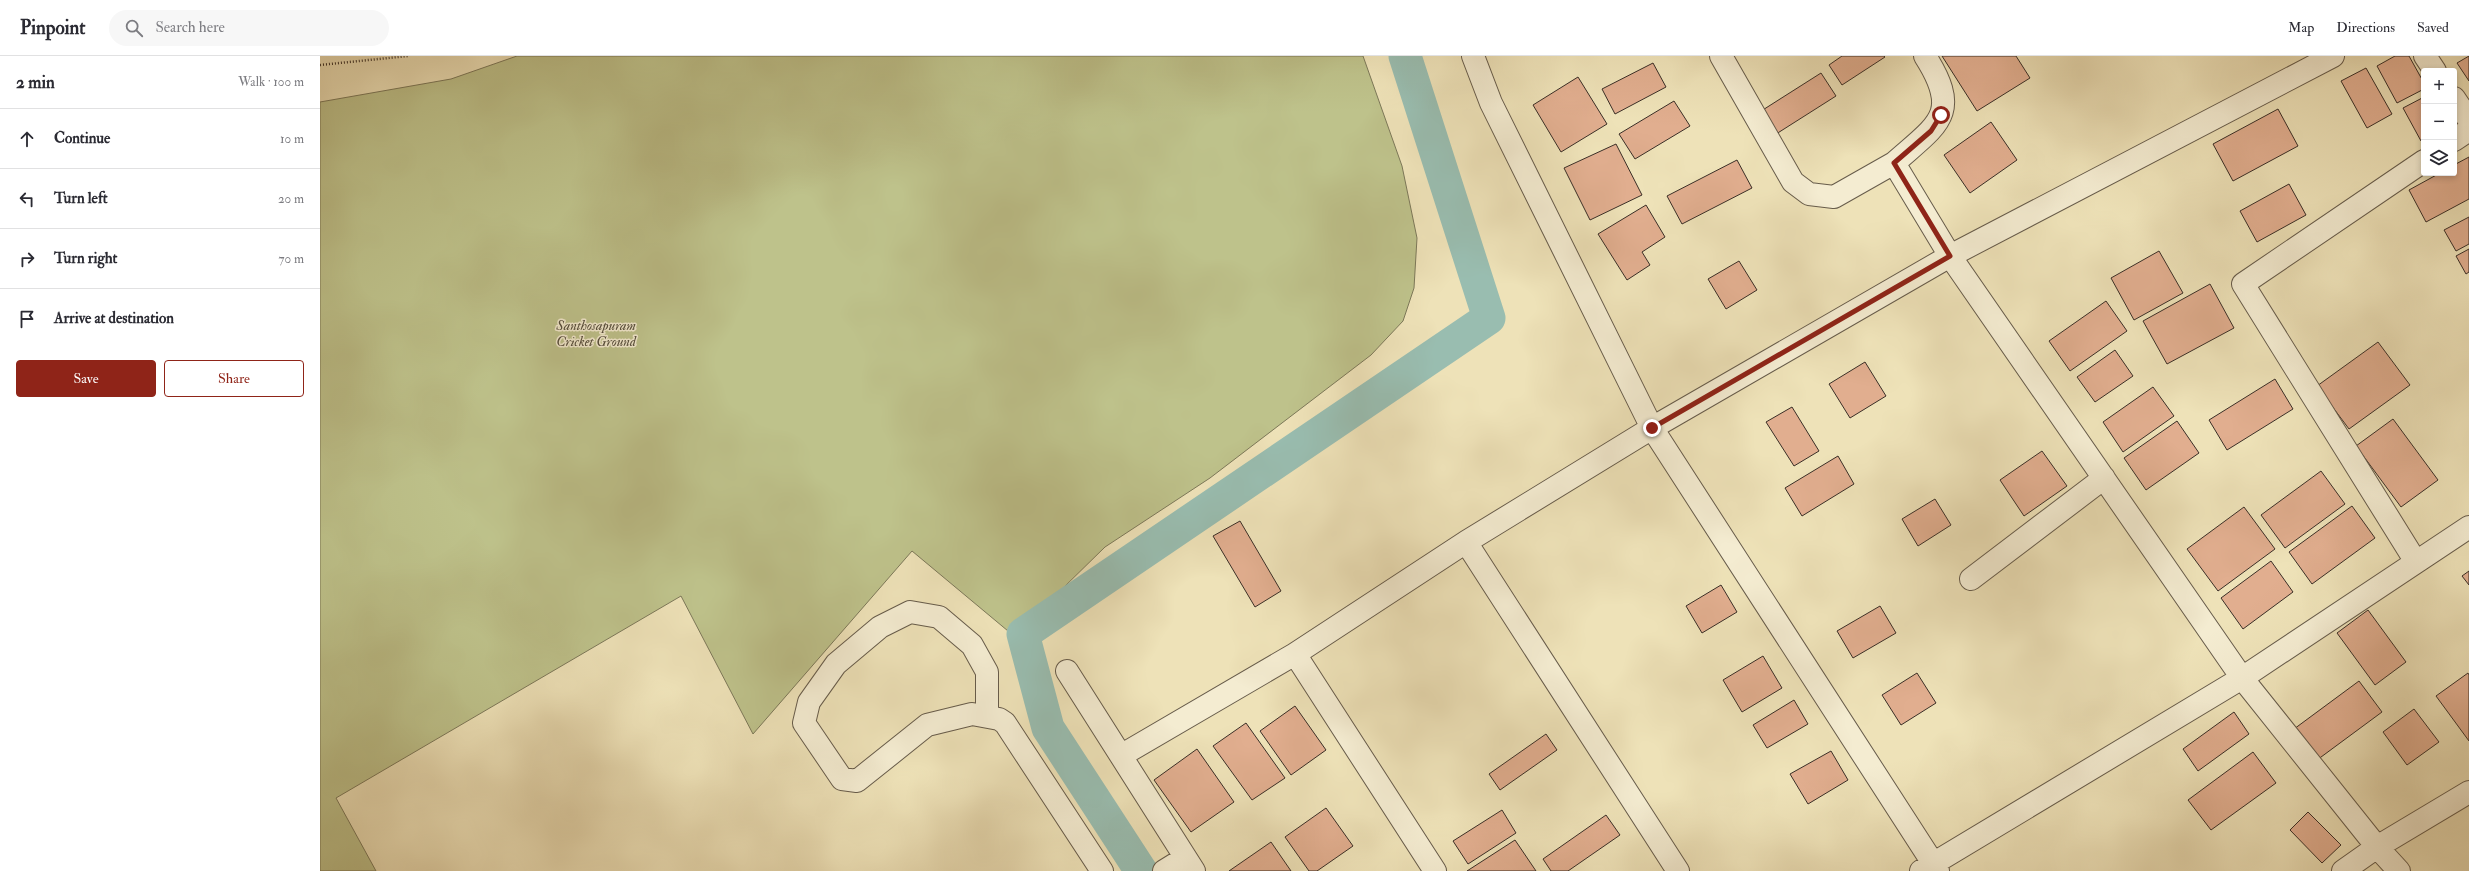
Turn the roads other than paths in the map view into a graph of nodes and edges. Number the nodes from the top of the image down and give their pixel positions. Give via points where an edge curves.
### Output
1 (1473, 56) edge
2 (1721, 56) edge
3 (1925, 56) edge
4 (2333, 56) edge
5 (2425, 56) edge
6 (2433, 68) edge
7 (2457, 102) edge
8 (2469, 120) edge
9 (2469, 130) edge
10 (2457, 138) edge
11 (1894, 163) junction
12 (2421, 163) edge
13 (1950, 256) junction
14 (1652, 428) junction
15 (2104, 478) junction
16 (2469, 527) edge
17 (1466, 542) junction
18 (2416, 562) junction
19 (1971, 579) dead end
20 (1295, 654) junction
21 (1067, 670) dead end
22 (2242, 678) junction
23 (987, 716) junction
24 (1122, 755) junction
25 (2469, 792) edge
26 (2377, 847) junction
27 (1180, 865) edge
28 (1931, 869) edge
29 (1102, 871) edge
30 (1435, 871) edge
31 (1678, 871) edge
32 (2343, 871) edge
33 (2399, 871) edge

1 - 14 street via 1491,103
2 - 11 street via 1793,182 1809,194 1834,197
3 - 11 street via 1939,78 1945,100 1941,115 1931,131
4 - 13 street
5 - 6 street
7 - 8 street
9 - 10 street
11 - 13 street
12 - 18 street via 2243,284
13 - 14 street
13 - 15 street
14 - 17 street
14 - 28 street
15 - 19 street
15 - 22 street
16 - 18 street
17 - 20 street
17 - 31 street
18 - 22 street
20 - 24 street
20 - 30 street
21 - 24 street
22 - 26 street
22 - 28 street
23 - 23 street via 987,672 972,645 939,617 910,612 880,627 836,664 809,702 804,723 842,779 857,782 926,725 972,714
23 - 29 street via 1005,723
24 - 27 street
25 - 26 street
26 - 32 street
26 - 33 street

